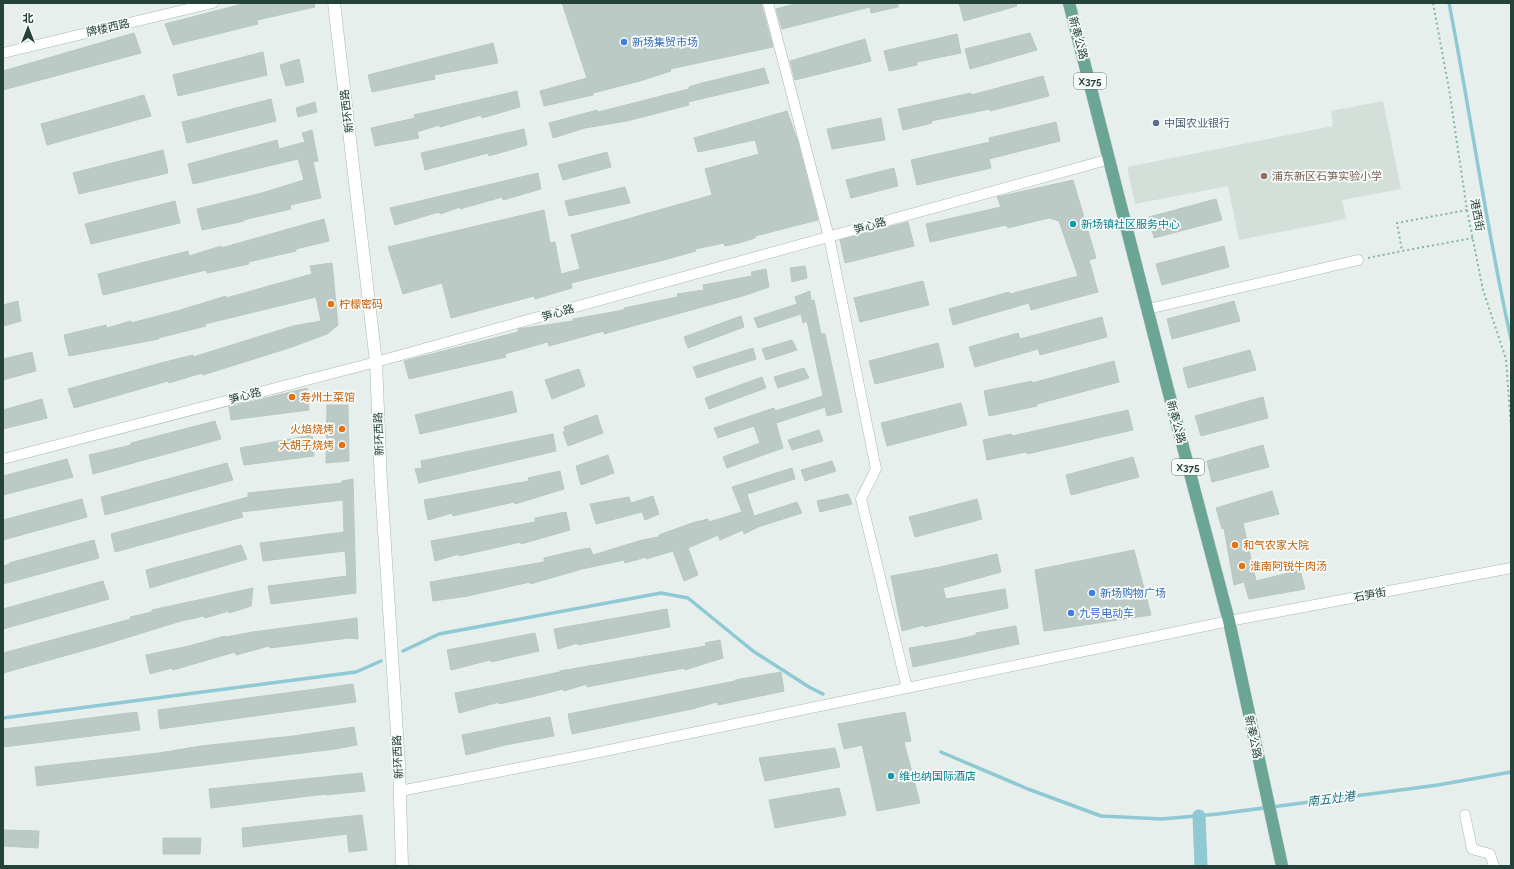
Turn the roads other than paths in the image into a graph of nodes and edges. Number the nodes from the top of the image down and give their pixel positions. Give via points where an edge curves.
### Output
1 (213, 3) edge
2 (334, 3) edge
3 (768, 3) edge
4 (1069, 3) edge
5 (3, 53) edge
6 (1110, 159) junction
7 (829, 237) junction
8 (1358, 260) road end
9 (1148, 309) junction
10 (376, 362) junction
11 (3, 459) edge
12 (1511, 568) edge
13 (1229, 621) junction
14 (907, 688) junction
15 (400, 791) junction
16 (1465, 815) dead end
17 (402, 866) edge
18 (1282, 866) edge
19 (1494, 866) edge

1 - 5 street, 牌楼西路
2 - 10 street, 新环西路
3 - 7 street
4 - 6 main road, 新奉公路 / X375
6 - 7 street, 笋心路
6 - 9 main road, 新奉公路 / X375
7 - 10 street, 笋心路
7 - 14 street via 876,469 861,499
8 - 9 street
9 - 13 main road, 新奉公路 / X375
10 - 11 street, 笋心路
10 - 15 street, 新环西路
12 - 13 street, 石笋街
13 - 14 street, 石笋街
13 - 18 main road, 新奉公路 / X375
14 - 15 street, 石笋街
15 - 17 street, 新环西路
16 - 19 street via 1472,849 1490,854

